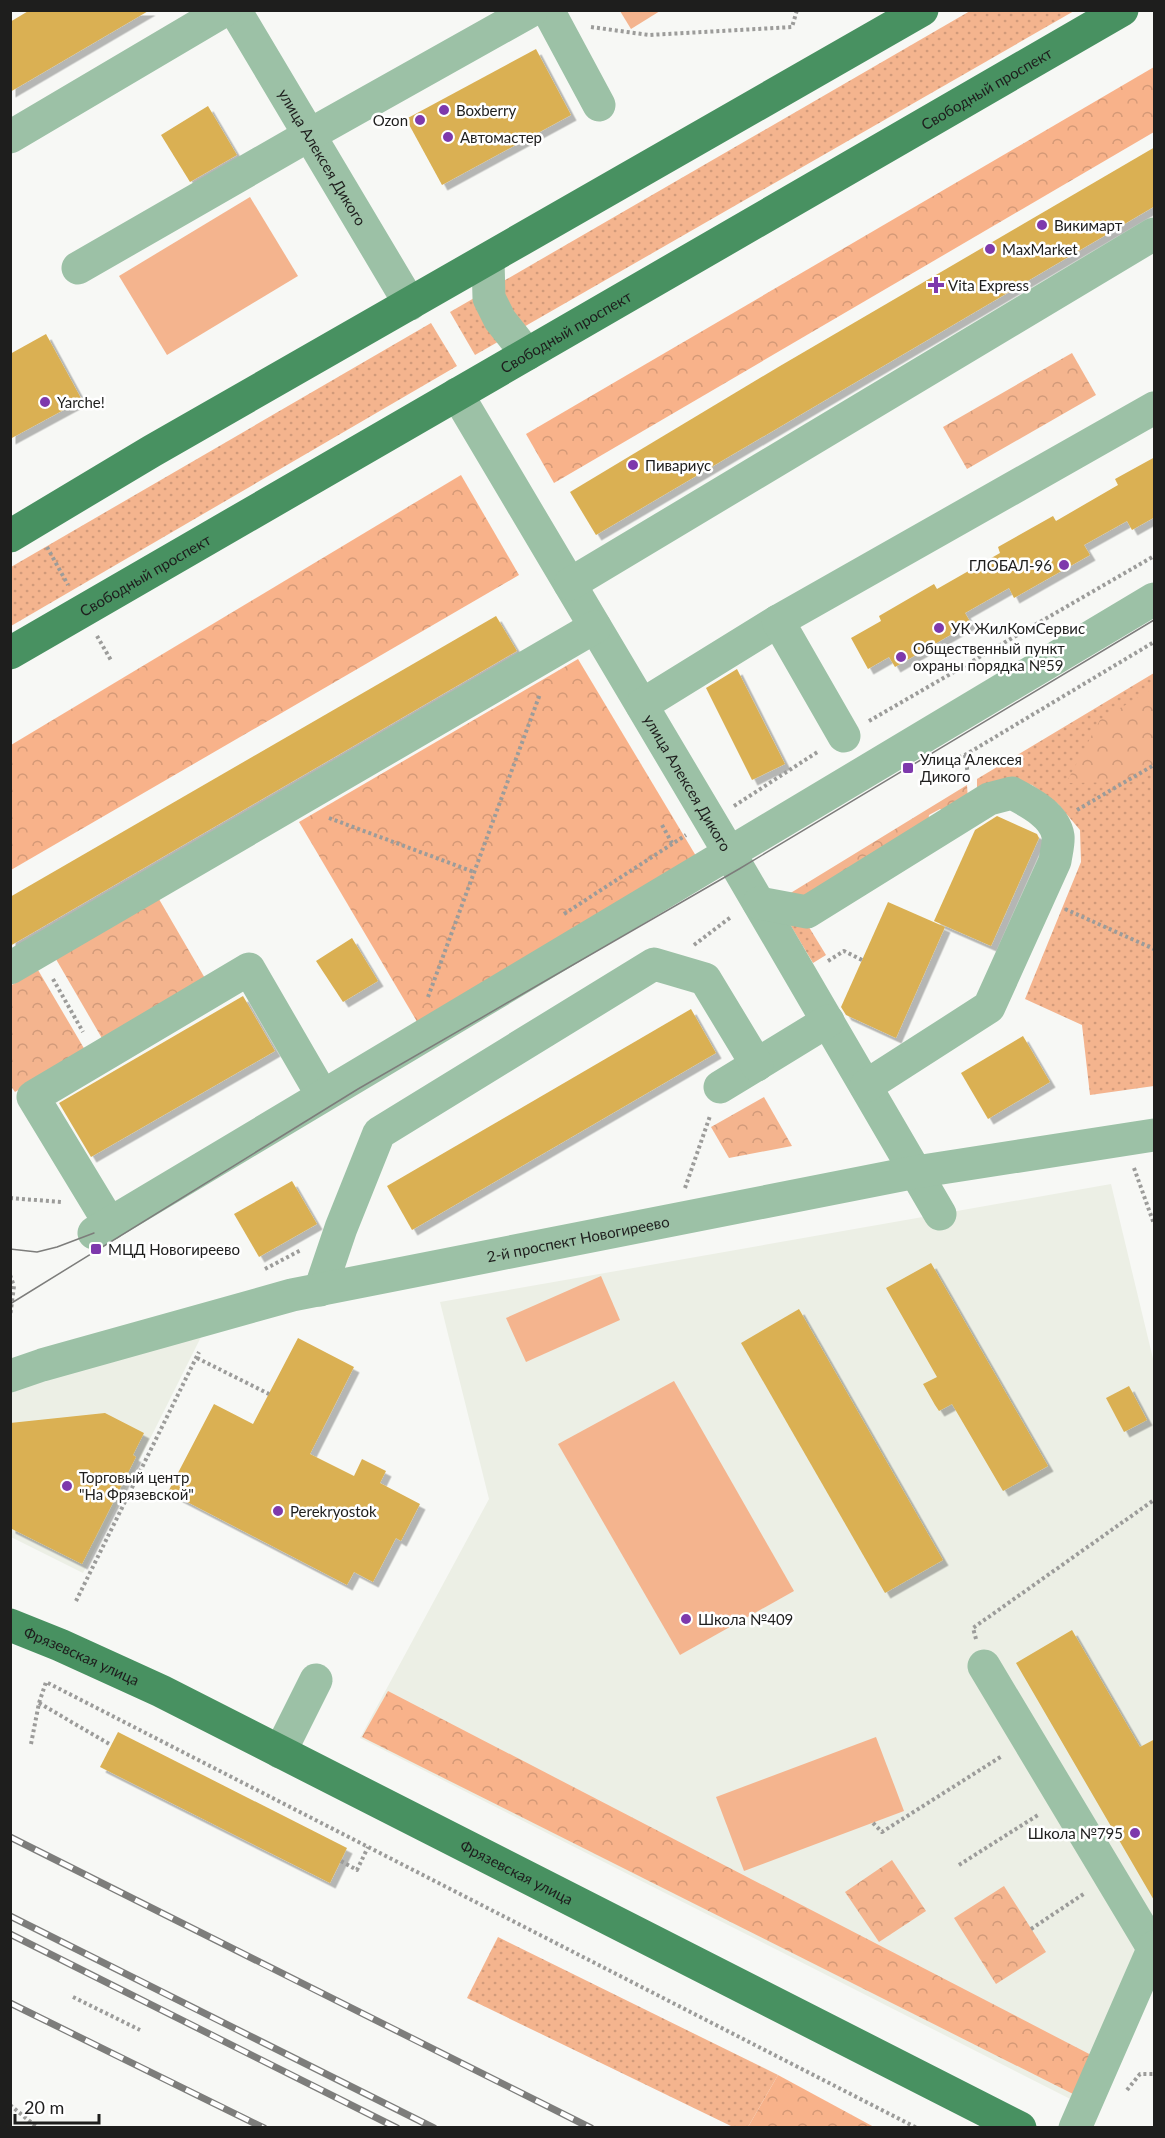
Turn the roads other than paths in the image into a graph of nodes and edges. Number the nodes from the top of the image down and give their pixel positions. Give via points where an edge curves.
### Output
1 (225, 10) edge
2 (235, 10) edge
3 (922, 10) edge
4 (1122, 10) edge
5 (545, 14) edge
6 (599, 105) dead end
7 (311, 134) junction
8 (10, 137) edge
9 (1155, 234) edge
10 (488, 260) junction
11 (78, 268) dead end
12 (410, 304) junction
13 (527, 354) junction
14 (457, 394) junction
15 (1155, 408) edge
16 (22, 529) edge
17 (570, 584) junction
18 (1155, 599) edge
19 (778, 621) junction
20 (595, 627) junction
21 (10, 653) edge
22 (642, 705) junction
23 (844, 736) road end
24 (730, 854) junction
25 (747, 909) junction
26 (24, 960) edge
27 (828, 1022) junction
28 (757, 1065) junction
29 (866, 1086) junction
30 (720, 1087) road end
31 (322, 1095) junction
32 (1141, 1138) edge
33 (916, 1172) junction
34 (940, 1214) dead end
35 (320, 1290) junction
36 (10, 1376) edge
37 (10, 1625) edge
38 (984, 1666) road end
39 (316, 1680) dead end
40 (280, 1752) junction
41 (1154, 1947) edge
42 (1020, 2127) edge
43 (1075, 2127) edge

1 - 8 street
2 - 7 street, улица Алексея Дикого
3 - 10 main road
4 - 13 main road, Свободный проспект
5 - 6 street
5 - 7 street
7 - 11 street
7 - 12 street, улица Алексея Дикого
9 - 17 street
10 - 12 main road
10 - 13 street via 489,298 500,321
12 - 16 main road
13 - 14 main road, Свободный проспект
14 - 17 street, улица Алексея Дикого
14 - 21 main road, Свободный проспект
15 - 19 street
17 - 20 street, улица Алексея Дикого
18 - 24 street
19 - 22 street
19 - 23 street
20 - 22 street, улица Алексея Дикого
20 - 26 street
22 - 24 street, улица Алексея Дикого
24 - 25 street, улица Алексея Дикого
24 - 31 street
25 - 27 street, улица Алексея Дикого via 802,977
25 - 29 street via 807,912 989,799 1012,793 1031,803 1053,824 1059,837 1054,861 989,1007
27 - 28 street
27 - 29 street, улица Алексея Дикого
28 - 30 street
28 - 35 street via 705,979 654,964 379,1132
29 - 33 street, улица Алексея Дикого
31 - 31 street via 249,969 33,1097 102,1228
32 - 33 street, 2-й проспект Новогиреево
33 - 34 street, улица Алексея Дикого
33 - 35 street, 2-й проспект Новогиреево
35 - 36 street, 2-й проспект Новогиреево via 217,1315
37 - 40 main road, Фрязевская улица via 161,1691
38 - 41 street
39 - 40 street
40 - 42 main road, Фрязевская улица
41 - 43 street

